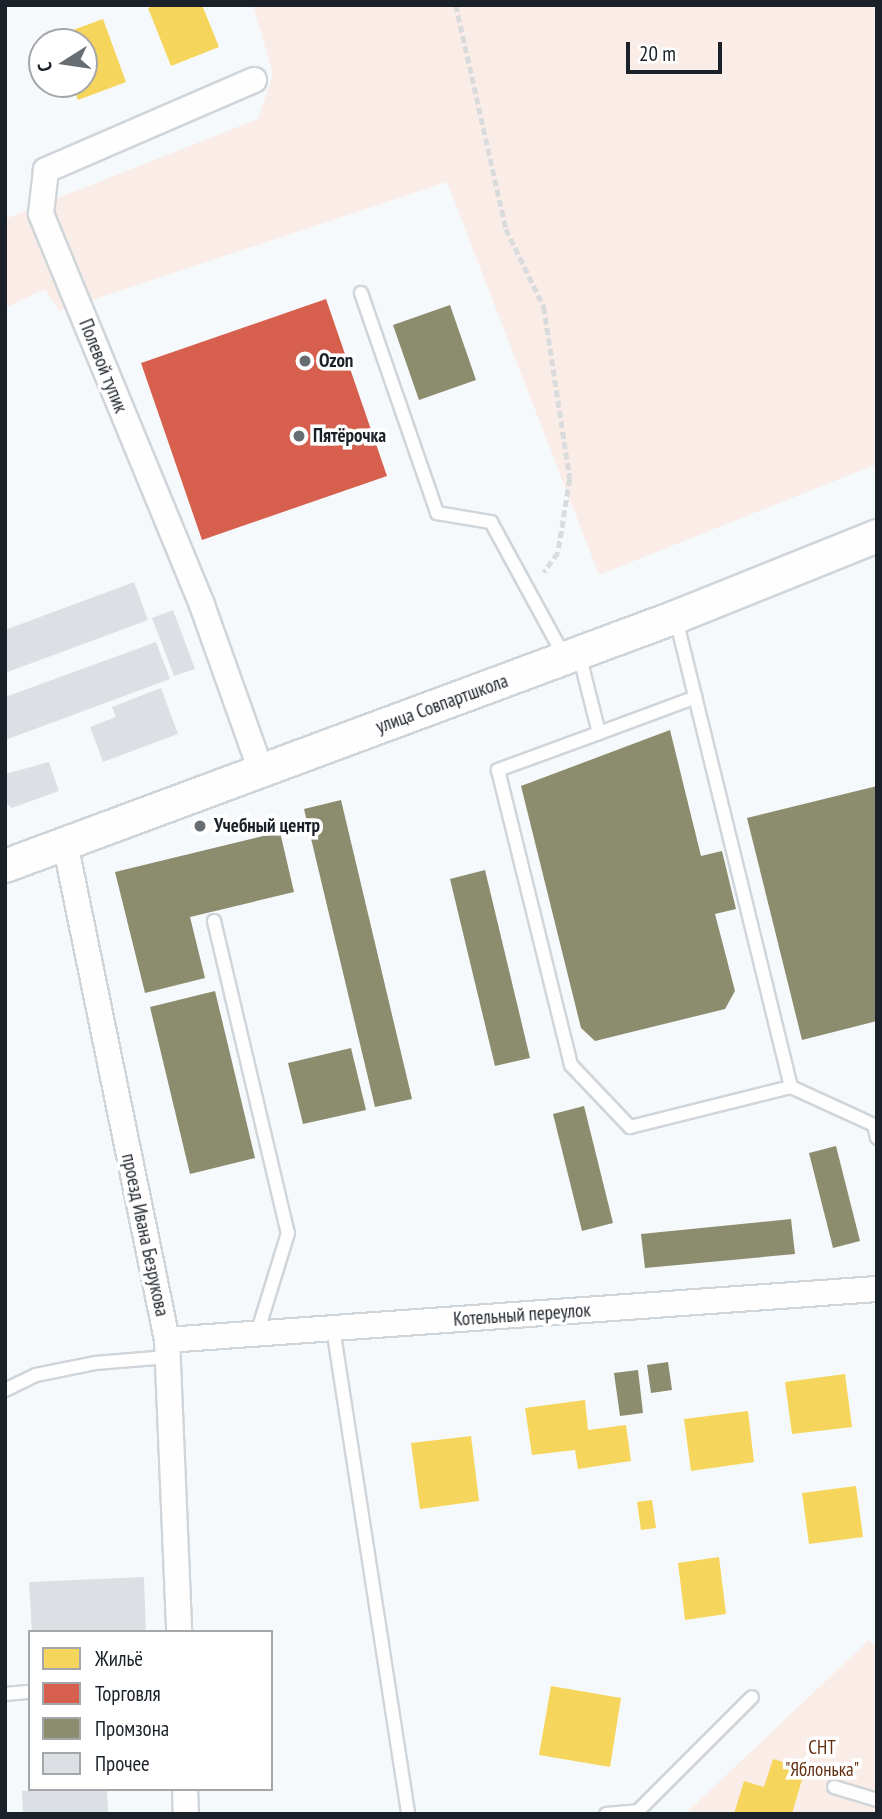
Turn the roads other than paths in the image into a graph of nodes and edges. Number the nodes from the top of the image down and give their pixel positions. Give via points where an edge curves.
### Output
1 (254, 80) dead end
2 (361, 293) dead end
3 (876, 538) edge
4 (676, 617) junction
5 (572, 656) junction
6 (695, 697) junction
7 (599, 733) junction
8 (261, 771) junction
9 (65, 843) junction
10 (5, 866) edge
11 (214, 921) dead end
12 (792, 1087) junction
13 (877, 1138) edge
14 (877, 1289) edge
15 (332, 1328) junction
16 (256, 1334) junction
17 (167, 1349) junction
18 (5, 1390) edge
19 (179, 1630) edge
20 (28, 1692) edge
21 (5, 1693) edge
22 (752, 1697) dead end
23 (834, 1787) dead end
24 (186, 1791) edge
25 (877, 1800) edge
26 (186, 1814) edge
27 (408, 1814) edge
28 (606, 1814) edge

1 - 8 street, Полевой тупик via 46,170 41,214 202,605
2 - 5 lane via 437,513 491,522 529,592
3 - 4 street, улица Совпартшкола
4 - 5 street, улица Совпартшкола
4 - 6 lane
5 - 7 lane
5 - 8 street, улица Совпартшкола
6 - 7 lane
6 - 12 lane
7 - 12 lane via 498,770 570,1065 629,1127
8 - 9 street, улица Совпартшкола
9 - 10 street, улица Совпартшкола
9 - 17 street, проезд Ивана Безрукова
11 - 16 lane via 288,1233
12 - 13 lane via 874,1125
14 - 15 street, Котельный переулок
15 - 16 street, Котельный переулок
15 - 27 lane
16 - 17 street, Котельный переулок
17 - 18 lane via 36,1375
17 - 19 street, проезд Ивана Безрукова
20 - 21 lane
22 - 28 lane via 638,1811
23 - 25 lane
24 - 26 street

